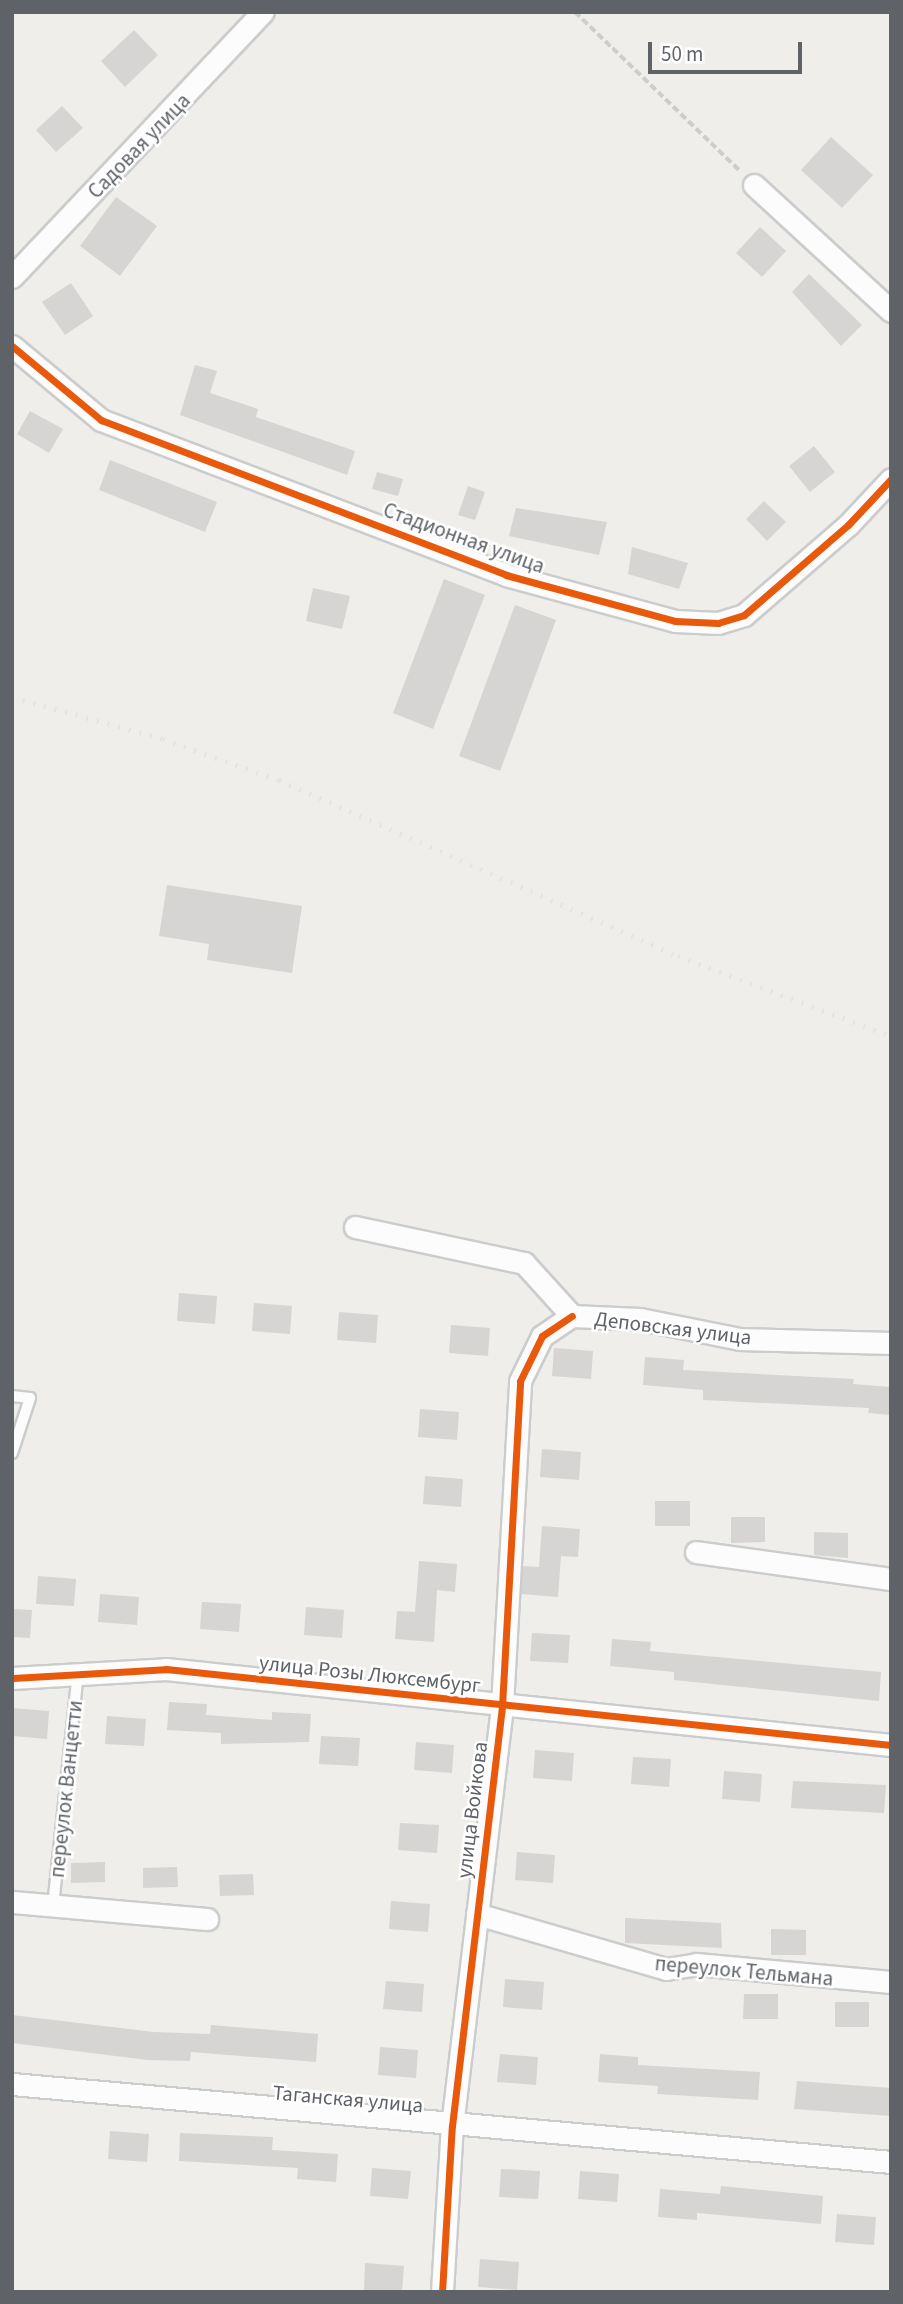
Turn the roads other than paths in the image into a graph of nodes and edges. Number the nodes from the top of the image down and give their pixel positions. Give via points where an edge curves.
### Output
1 (263, 12) edge
2 (754, 185) road end
3 (12, 277) edge
4 (891, 310) edge
5 (12, 346) edge
6 (891, 479) edge
7 (355, 1227) dead end
8 (572, 1316) junction
9 (891, 1343) edge
10 (12, 1396) edge
11 (12, 1453) edge
12 (696, 1552) dead end
13 (891, 1578) edge
14 (78, 1672) junction
15 (12, 1678) edge
16 (502, 1706) junction
17 (891, 1745) edge
18 (12, 1902) edge
19 (53, 1906) junction
20 (477, 1914) junction
21 (207, 1919) dead end
22 (891, 1982) edge
23 (12, 2084) edge
24 (452, 2126) junction
25 (891, 2162) edge
26 (442, 2292) edge

1 - 3 street, Садовая улица
2 - 4 street
5 - 6 street, Стадионная улица via 100,420 506,575 675,621 718,623 744,615 848,525
7 - 8 street, Деповская улица via 524,1263
8 - 9 street, Деповская улица via 640,1319 740,1339
8 - 16 street, улица Войкова via 542,1336 520,1381
10 - 11 lane via 30,1398
12 - 13 street
14 - 15 street, улица Розы Люксембург
14 - 16 street, улица Розы Люксембург via 166,1670
14 - 19 lane, переулок Ванцетти
16 - 17 street, улица Розы Люксембург
16 - 20 street, улица Войкова
18 - 19 street, переулок Ванцетти
19 - 21 street, переулок Ванцетти
20 - 22 street, переулок Тельмана via 666,1969 696,1964
20 - 24 street, улица Войкова
23 - 24 street, Таганская улица
24 - 25 street, Таганская улица
24 - 26 street, улица Войкова

